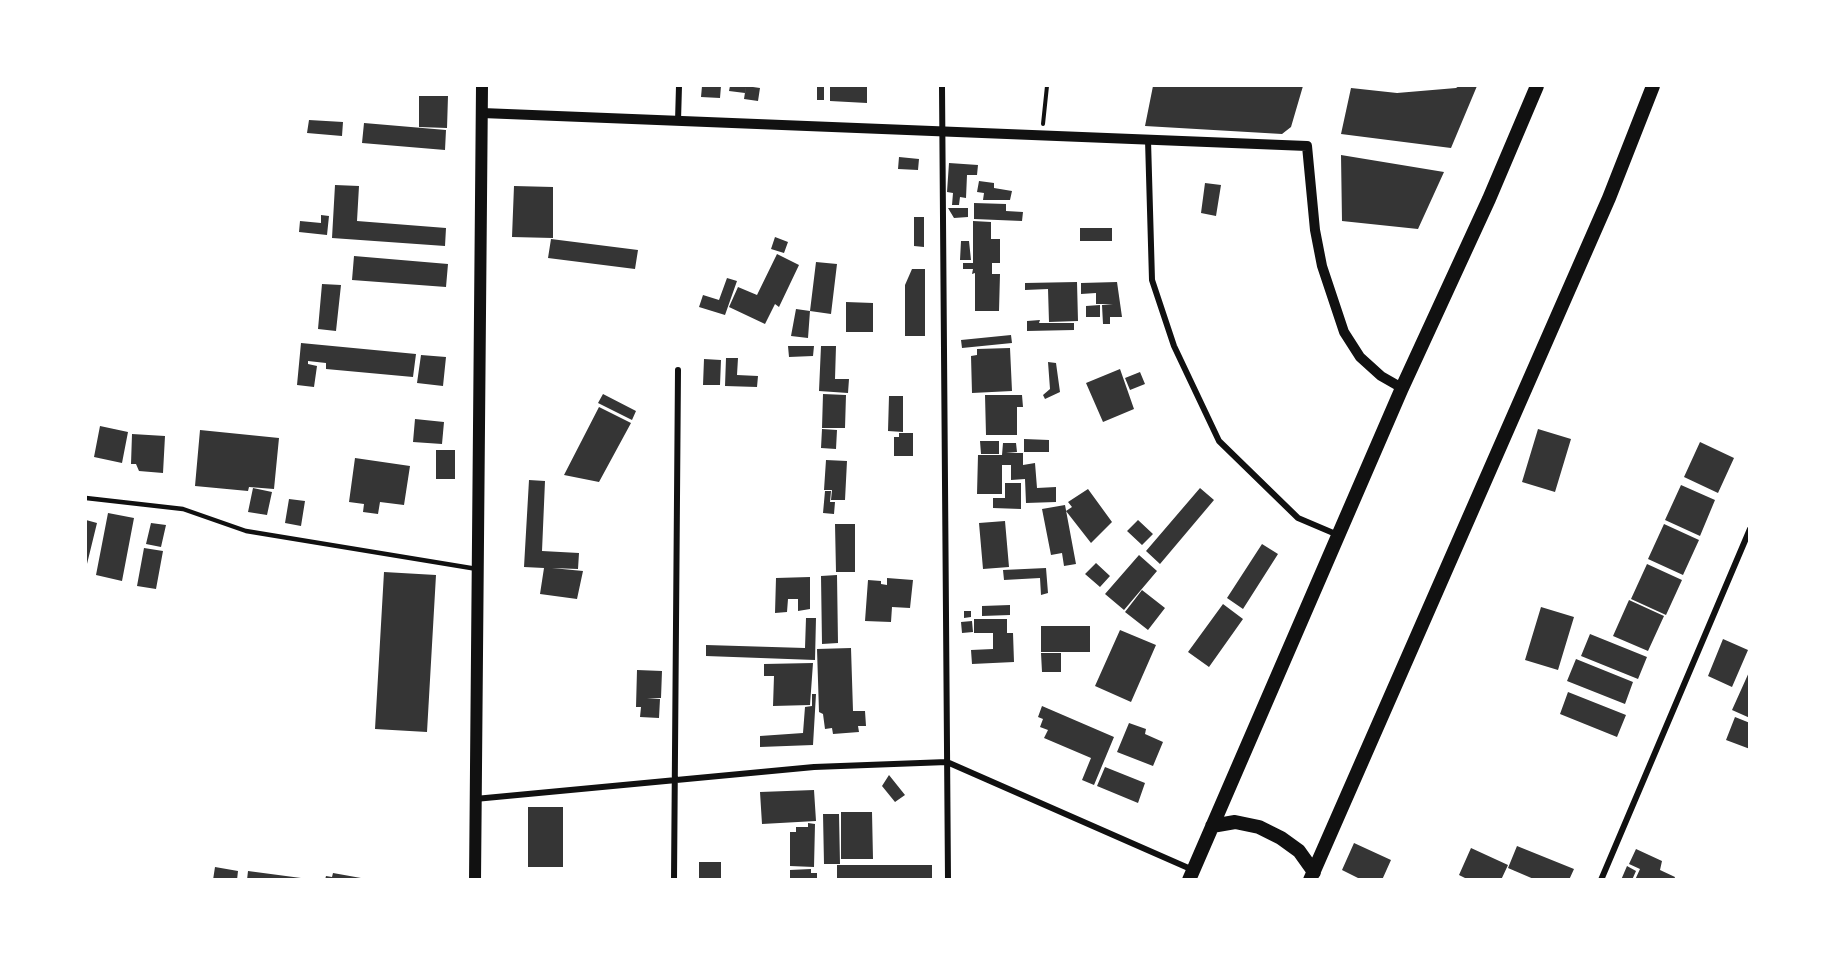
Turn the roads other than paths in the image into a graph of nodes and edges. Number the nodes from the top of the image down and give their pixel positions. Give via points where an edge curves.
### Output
1 (482, 86) edge
2 (679, 86) edge
3 (942, 86) edge
4 (1537, 86) edge
5 (1653, 86) edge
6 (482, 113) junction
7 (678, 121) junction
8 (943, 132) junction
9 (1148, 140) junction
10 (678, 370) dead end
11 (1402, 388) junction
12 (86, 498) edge
13 (1749, 529) edge
14 (1339, 536) junction
15 (477, 569) junction
16 (947, 762) junction
17 (674, 781) junction
18 (475, 799) junction
19 (1212, 826) junction
20 (1192, 875) edge
21 (1312, 876) edge
22 (476, 879) edge
23 (674, 879) edge
24 (948, 879) edge
25 (1601, 879) edge

1 - 6 main road
2 - 7 street
3 - 8 street
4 - 11 highway
5 - 21 highway via 1609,198
6 - 7 street
6 - 15 main road
7 - 8 street
8 - 9 street
8 - 16 street
9 - 11 street via 1307,146 1320,257 1344,332 1360,357
9 - 14 street via 1152,280 1174,346 1219,441 1298,518
10 - 17 street
11 - 14 highway
12 - 15 lane via 183,509 246,531
13 - 25 street
14 - 19 highway
15 - 18 main road
16 - 17 street via 814,767
16 - 20 street
16 - 24 street
17 - 18 street
17 - 23 street
18 - 22 main road
19 - 20 highway
19 - 21 highway via 1235,822 1259,826 1299,851

